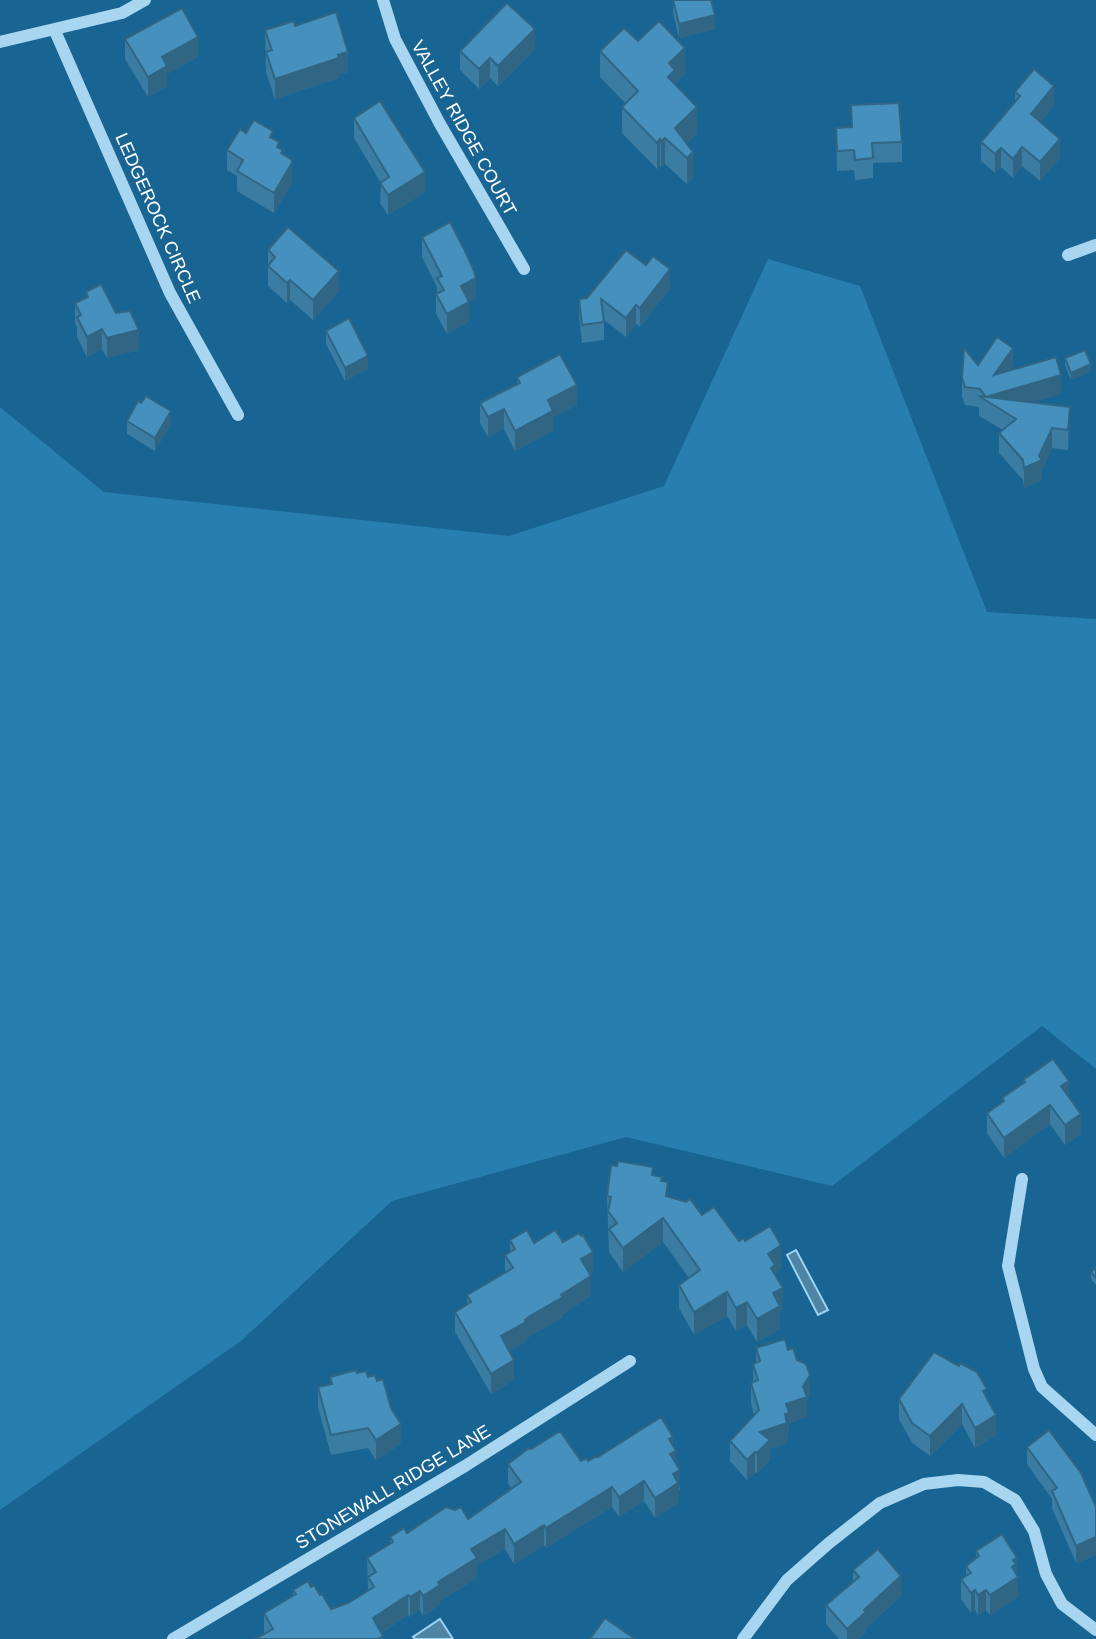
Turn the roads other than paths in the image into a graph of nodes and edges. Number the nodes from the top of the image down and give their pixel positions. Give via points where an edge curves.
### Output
1 (145, 0) edge
2 (383, 0) edge
3 (55, 31) junction
4 (0, 43) edge
5 (1096, 245) edge
6 (1068, 255) dead end
7 (524, 268) dead end
8 (238, 415) dead end
9 (1022, 1179) dead end
10 (631, 1361) dead end
11 (1096, 1435) edge
12 (1096, 1630) edge
13 (173, 1639) edge
14 (743, 1639) edge

1 - 3 street via 122,13
2 - 7 street, VALLEY RIDGE COURT via 395,39
3 - 4 street
3 - 8 street, LEDGEROCK CIRCLE via 170,293
5 - 6 street
9 - 11 street via 1008,1266 1034,1369 1042,1387
10 - 13 street, STONEWALL RIDGE LANE
12 - 14 street via 1062,1604 1046,1574 1034,1531 1015,1500 984,1482 958,1479 924,1484 880,1503 787,1580

